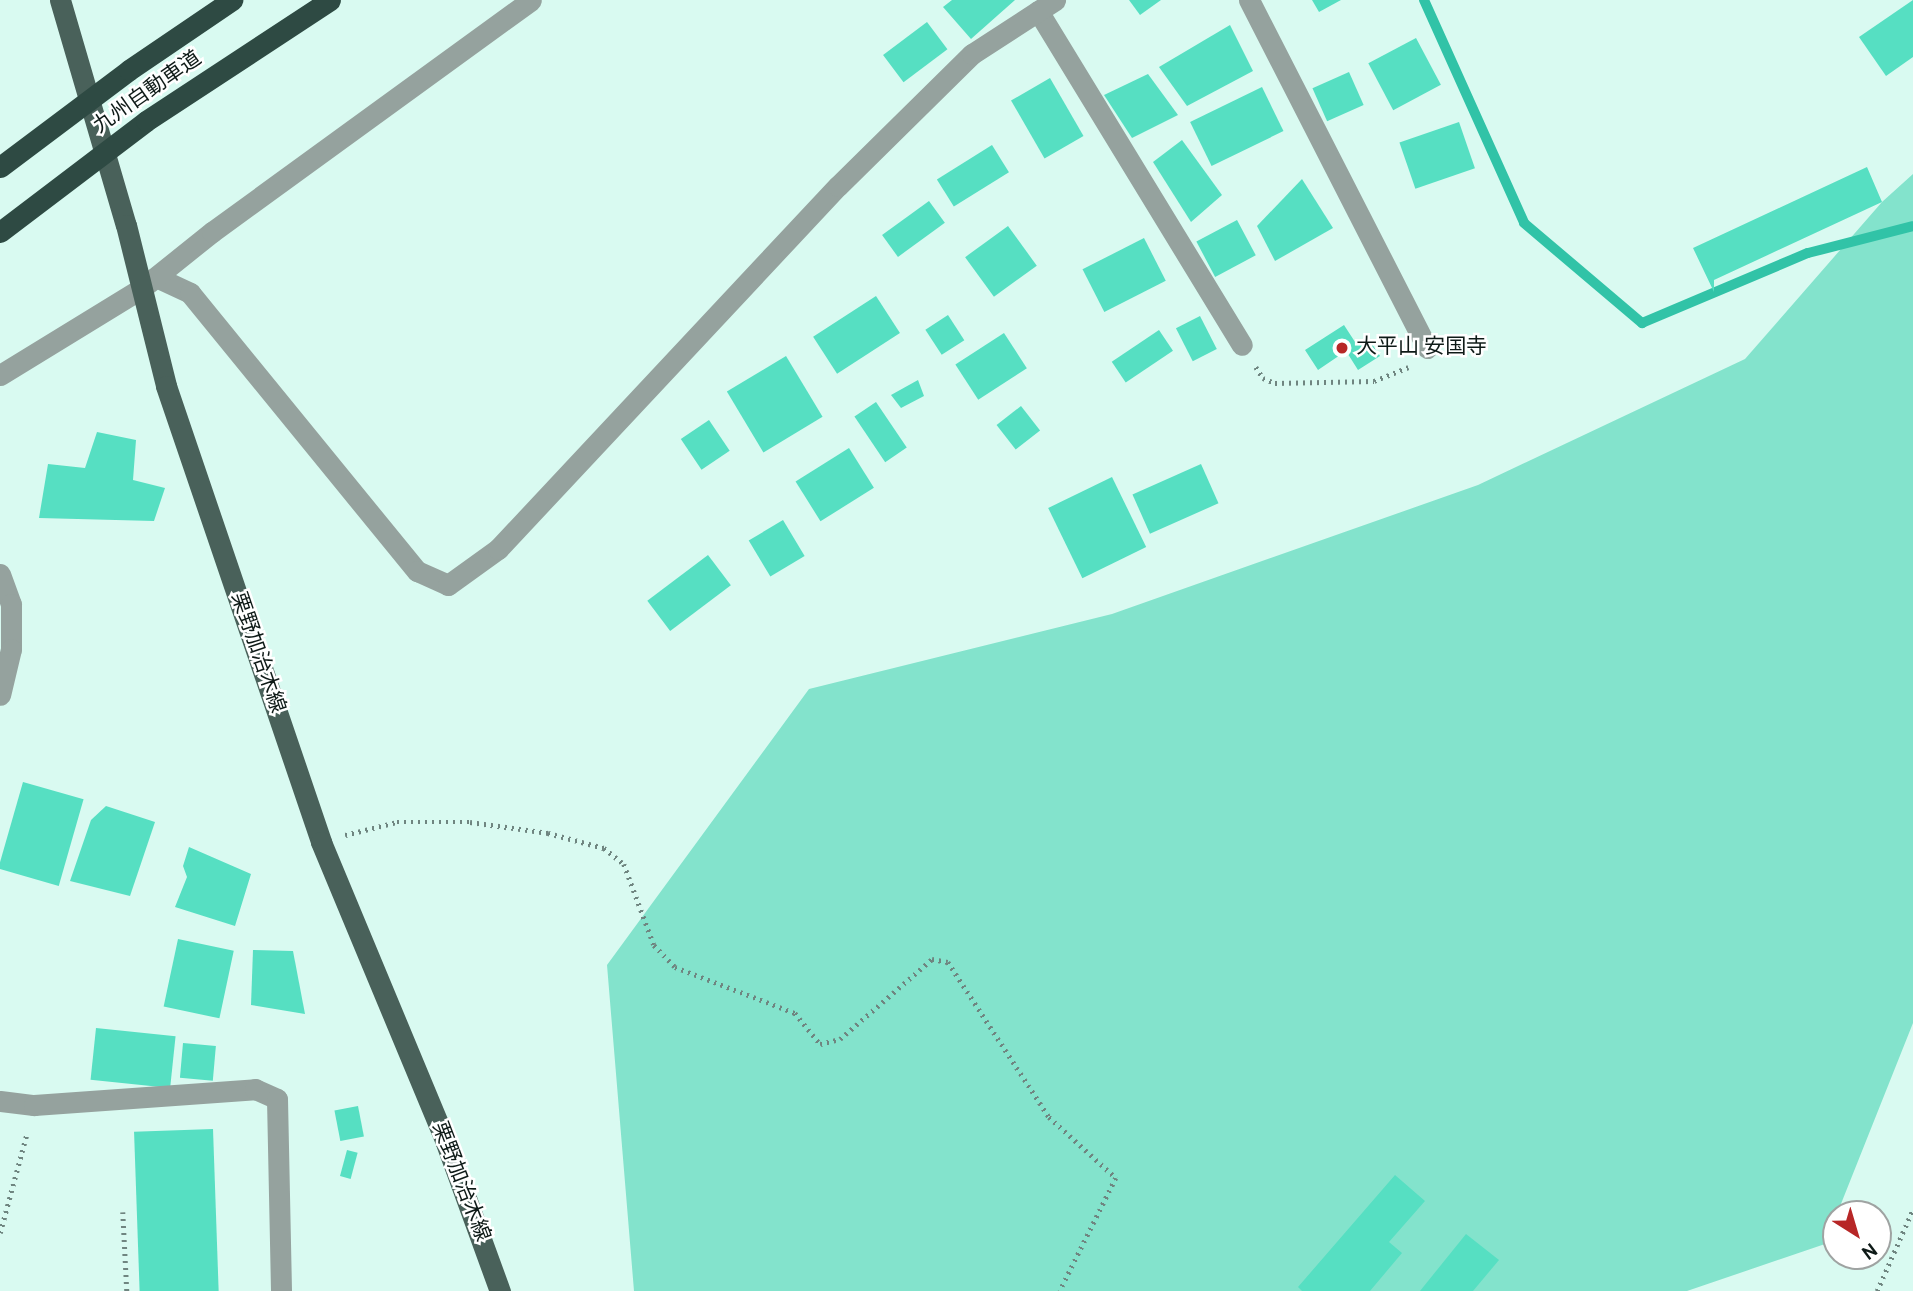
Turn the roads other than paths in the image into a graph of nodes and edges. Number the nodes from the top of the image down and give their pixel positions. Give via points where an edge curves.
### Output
1 (60, 0) edge
2 (233, 0) edge
3 (330, 0) edge
4 (531, 0) edge
5 (1249, 0) edge
6 (1046, 6) edge
7 (0, 167) edge
8 (0, 232) edge
9 (149, 283) junction
10 (1242, 345) road end
11 (1427, 348) road end
12 (0, 375) edge
13 (0, 574) edge
14 (1, 689) edge
15 (0, 1101) edge
16 (281, 1291) edge
17 (500, 1291) edge

1 - 9 main road, 栗野加治木線
2 - 7 highway, 九州自動車道 via 129,70
3 - 8 highway, 九州自動車道 via 146,121
4 - 9 street
5 - 11 street
6 - 9 street via 972,54 838,186 498,550 448,585 417,571 190,293
6 - 10 street
9 - 12 street
9 - 17 main road, 栗野加治木線 via 166,386 321,842 446,1143
13 - 14 street via 11,604 11,649
15 - 16 street via 34,1105 255,1089 277,1099

